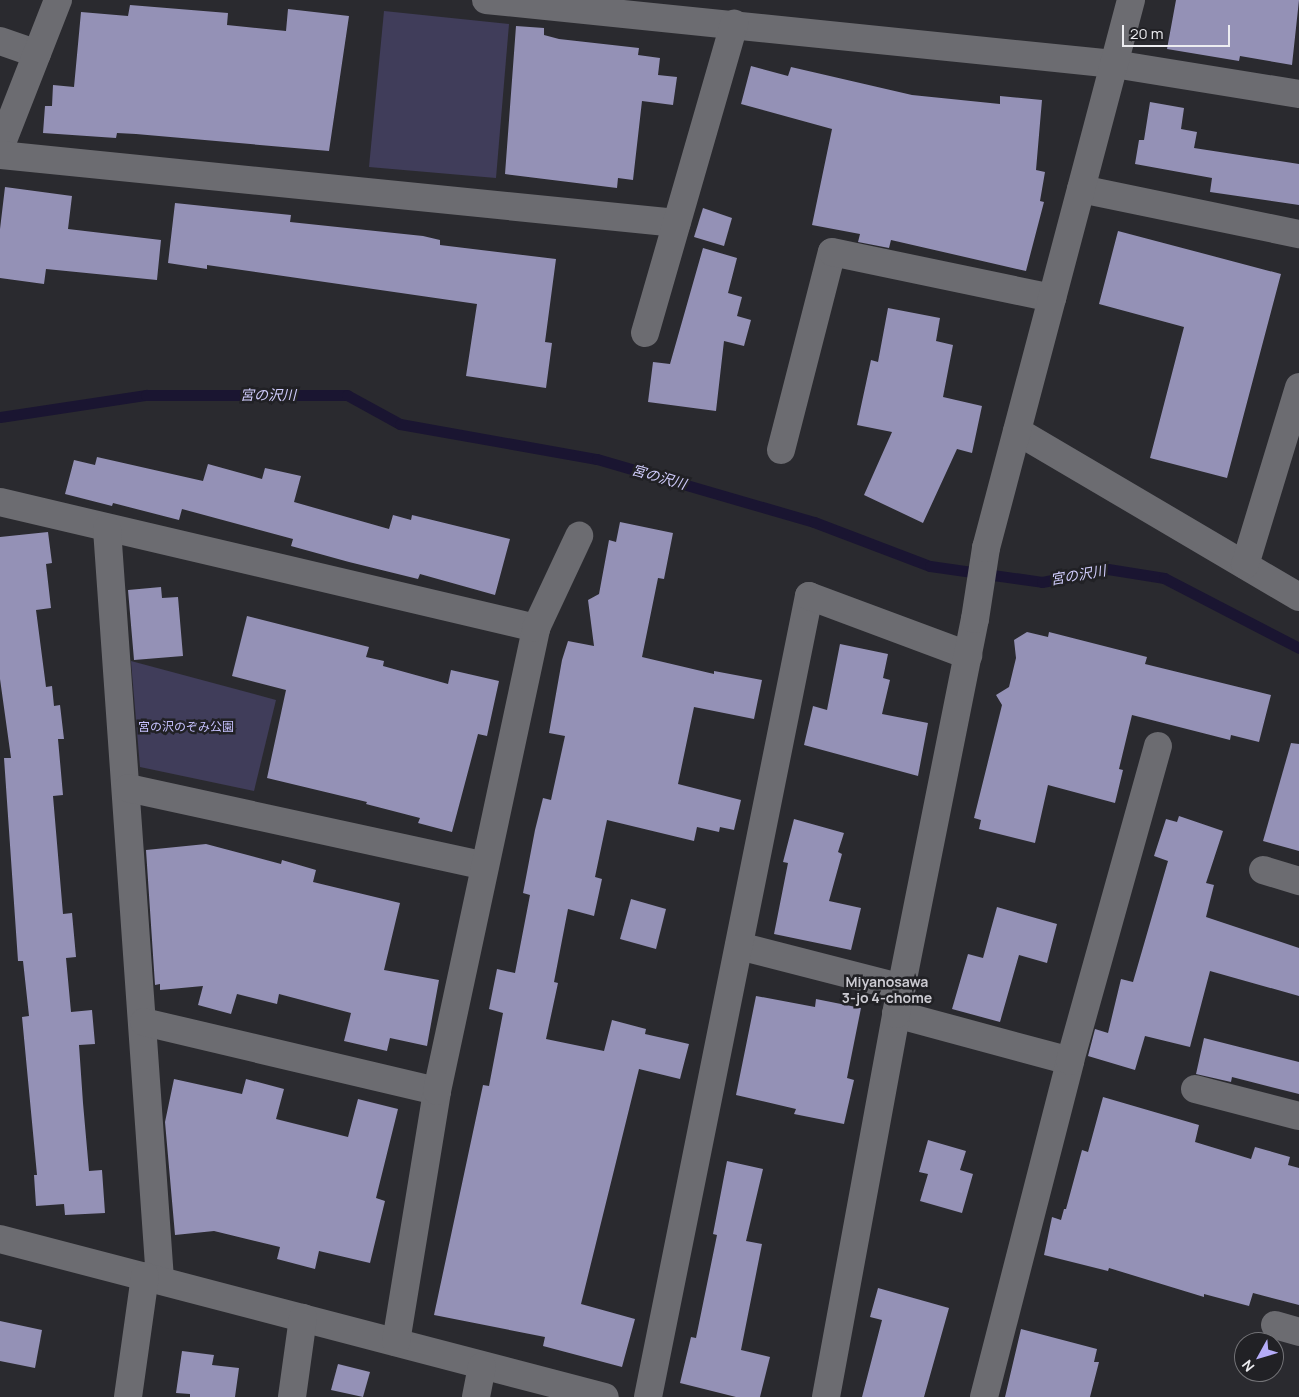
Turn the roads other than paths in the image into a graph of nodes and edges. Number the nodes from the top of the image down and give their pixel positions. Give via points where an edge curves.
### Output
1 (58, 0) edge
2 (486, 0) edge
3 (1131, 0) edge
4 (734, 24) junction
5 (2, 42) edge
6 (37, 54) junction
7 (1114, 64) junction
8 (1299, 94) edge
9 (0, 148) edge
10 (0, 155) edge
11 (1081, 189) junction
12 (677, 223) junction
13 (1299, 234) edge
14 (1052, 298) junction
15 (645, 333) dead end
16 (1299, 387) edge
17 (1017, 431) junction
18 (781, 450) dead end
19 (0, 502) edge
20 (108, 529) junction
21 (580, 536) dead end
22 (1245, 566) junction
23 (1299, 597) edge
24 (536, 628) junction
25 (968, 655) junction
26 (1158, 746) dead end
27 (128, 788) junction
28 (485, 866) junction
29 (1263, 870) dead end
30 (1299, 881) edge
31 (738, 946) junction
32 (902, 988) junction
33 (896, 1014) junction
34 (144, 1022) junction
35 (1070, 1061) junction
36 (1195, 1089) dead end
37 (437, 1091) junction
38 (1299, 1116) edge
39 (0, 1239) edge
40 (153, 1278) junction
41 (302, 1318) junction
42 (396, 1342) junction
43 (482, 1368) junction
44 (128, 1397) edge
45 (292, 1397) edge
46 (476, 1397) edge
47 (605, 1397) edge
48 (648, 1397) edge
49 (826, 1397) edge
50 (984, 1397) edge

1 - 6 street
2 - 4 street
3 - 7 street
4 - 7 street
4 - 12 street
5 - 6 street
6 - 9 street
7 - 8 street
7 - 11 street
10 - 12 street
11 - 13 street
11 - 14 street
12 - 15 street
14 - 17 street
14 - 18 street via 832,252
16 - 22 street
17 - 22 street
17 - 25 street via 986,548
19 - 20 street
20 - 24 street
20 - 27 street
21 - 24 street
22 - 23 street
24 - 28 street
25 - 31 street via 809,596
25 - 32 street
26 - 35 street
27 - 28 street
27 - 34 street
28 - 37 street
29 - 30 street
31 - 32 street
31 - 48 street
32 - 33 street
33 - 35 street
33 - 49 street
34 - 37 street
34 - 40 street
35 - 50 street
36 - 38 street
37 - 42 street
39 - 40 street
40 - 41 street
40 - 44 street
41 - 42 street
41 - 45 street
42 - 43 street
43 - 46 street
43 - 47 street

